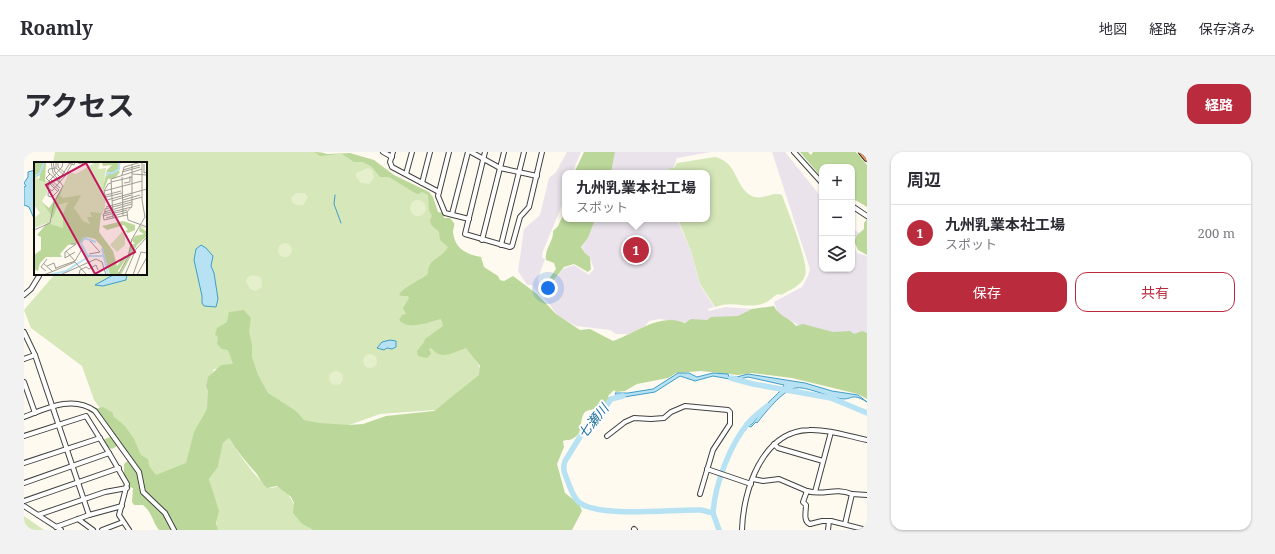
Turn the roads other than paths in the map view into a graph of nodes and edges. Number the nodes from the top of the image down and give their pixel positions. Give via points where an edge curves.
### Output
1 (383, 152) edge
2 (412, 152) edge
3 (430, 152) edge
4 (449, 152) edge
5 (468, 152) edge
6 (471, 152) edge
7 (485, 152) edge
8 (504, 152) edge
9 (524, 152) edge
10 (542, 152) edge
11 (794, 152) edge
12 (862, 152) edge
13 (392, 154) edge
14 (867, 158) edge
15 (484, 159) junction
16 (500, 168) junction
17 (519, 172) junction
18 (406, 174) junction
19 (536, 176) junction
20 (819, 180) edge
21 (422, 183) junction
22 (439, 192) junction
23 (855, 208) edge
24 (452, 214) junction
25 (867, 216) edge
26 (469, 219) junction
27 (482, 240) junction
28 (501, 245) junction
29 (39, 276) dead end
30 (24, 295) edge
31 (24, 332) edge
32 (35, 355) junction
33 (24, 359) edge
34 (24, 382) edge
35 (26, 396) edge
36 (53, 406) junction
37 (35, 413) junction
38 (24, 417) edge
39 (59, 424) junction
40 (831, 432) junction
41 (24, 436) edge
42 (607, 436) dead end
43 (100, 438) junction
44 (867, 440) edge
45 (774, 444) junction
46 (67, 449) junction
47 (109, 453) junction
48 (823, 462) junction
49 (24, 464) edge
50 (72, 466) junction
51 (119, 468) junction
52 (707, 469) junction
53 (753, 479) junction
54 (78, 482) junction
55 (24, 483) edge
56 (751, 484) junction
57 (127, 488) junction
58 (807, 491) junction
59 (815, 492) junction
60 (700, 494) dead end
61 (852, 494) junction
62 (867, 495) edge
63 (84, 499) junction
64 (24, 501) edge
65 (24, 506) edge
66 (122, 506) junction
67 (38, 515) junction
68 (89, 515) junction
69 (78, 519) junction
70 (828, 521) junction
71 (123, 522) junction
72 (845, 524) junction
73 (56, 527) junction
74 (810, 527) edge
75 (61, 530) edge
76 (93, 530) edge
77 (102, 530) edge
78 (129, 530) edge
79 (174, 530) edge
80 (742, 530) edge
81 (828, 530) edge
82 (866, 530) edge

1 - 13 street
2 - 18 street
3 - 21 street
4 - 22 street
5 - 24 street
6 - 15 street
7 - 15 street
8 - 16 street
9 - 17 street
10 - 19 street
11 - 20 street
12 - 14 highway
13 - 18 street via 392,167
15 - 16 street
15 - 26 street
16 - 17 street
16 - 27 street
17 - 19 street
17 - 28 street
18 - 21 street
19 - 28 street via 529,207 520,217 512,246
21 - 22 street
22 - 24 street via 444,211
23 - 25 street
24 - 26 street
26 - 27 street via 466,235
27 - 28 street
29 - 30 street
31 - 32 street
32 - 33 street
32 - 36 street
34 - 35 street
35 - 37 street
36 - 37 street
36 - 39 street
36 - 79 street via 70,403 91,408 100,416 141,478 143,492 165,514
37 - 38 street
39 - 41 street
39 - 43 street via 86,416
39 - 46 street
40 - 44 street
40 - 45 street via 799,431 785,436
40 - 48 street
42 - 52 street via 634,418 664,418 670,412 685,406 728,410 730,424 713,450
43 - 46 street
43 - 47 street
45 - 48 street via 778,448
45 - 53 street via 765,454
46 - 49 street
46 - 50 street
47 - 50 street
47 - 51 street
48 - 59 street
50 - 54 street
50 - 55 street
51 - 54 street
51 - 57 street
52 - 56 street
52 - 60 street
53 - 56 street
53 - 58 street via 779,479
54 - 63 street
54 - 64 street
56 - 80 street via 744,508
57 - 63 street
57 - 66 street
58 - 59 street
58 - 74 street via 803,502 806,505 805,518
59 - 61 street via 826,494 838,490
61 - 62 street
61 - 72 street
63 - 67 street
63 - 68 street
65 - 67 street
66 - 68 street
66 - 71 street via 119,515
67 - 73 street
68 - 69 street
69 - 73 street
69 - 76 street
70 - 72 street
70 - 74 street
70 - 81 street
71 - 77 street
71 - 78 street
72 - 82 street
73 - 75 street

